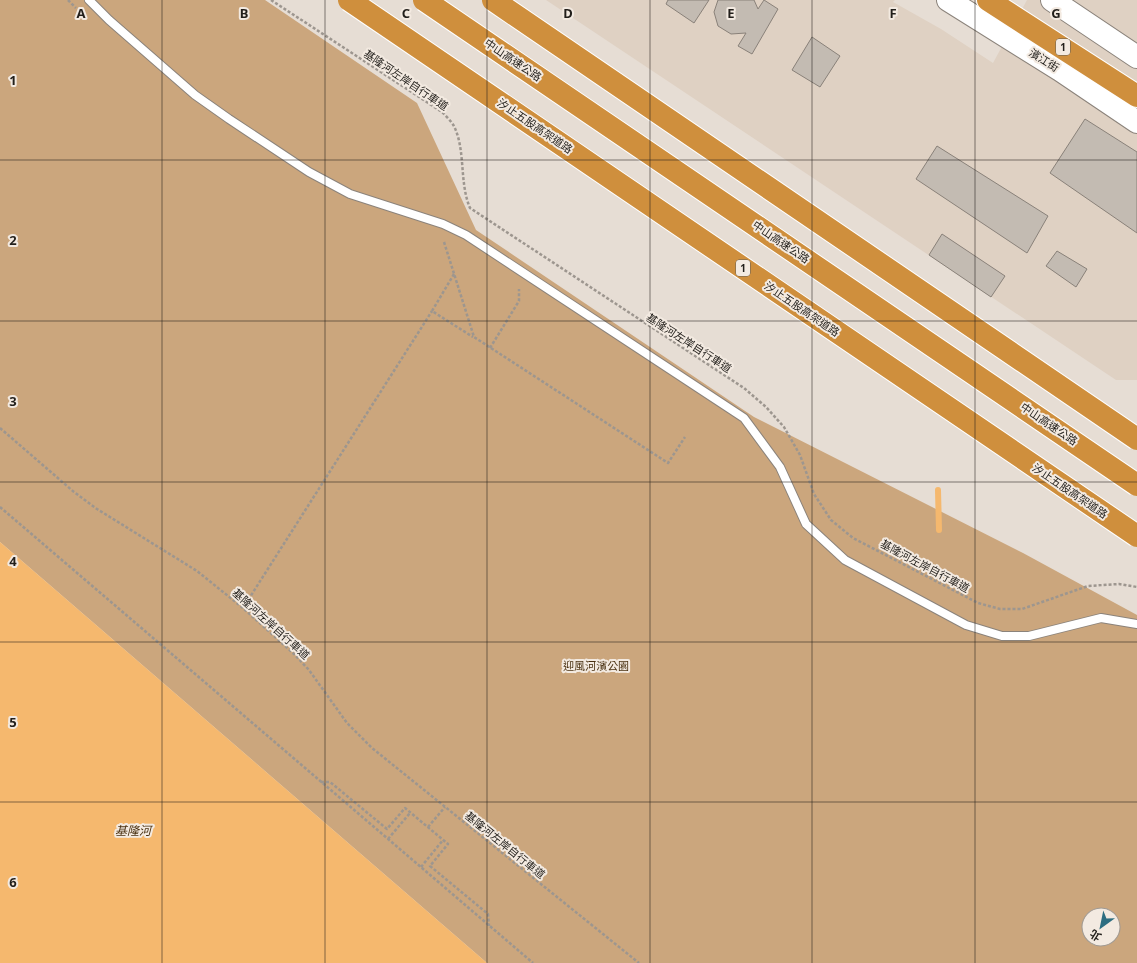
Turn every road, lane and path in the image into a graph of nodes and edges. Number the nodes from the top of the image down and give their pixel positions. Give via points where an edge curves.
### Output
1 (68, 0) edge
2 (89, 0) edge
3 (271, 0) edge
4 (349, 0) edge
5 (424, 0) edge
6 (492, 0) edge
7 (948, 0) edge
8 (988, 0) edge
9 (1052, 0) edge
10 (77, 10) dead end
11 (1137, 57) edge
12 (1137, 96) edge
13 (1137, 122) edge
14 (440, 240) dead end
15 (445, 242) junction
16 (451, 245) dead end
17 (454, 274) junction
18 (515, 286) dead end
19 (432, 311) junction
20 (474, 337) junction
21 (490, 348) junction
22 (0, 428) edge
23 (685, 437) dead end
24 (1137, 438) edge
25 (1137, 485) edge
26 (0, 507) edge
27 (1137, 536) edge
28 (1137, 587) edge
29 (242, 608) junction
30 (1137, 624) edge
31 (321, 782) junction
32 (445, 807) junction
33 (410, 813) junction
34 (428, 827) junction
35 (388, 839) junction
36 (443, 840) junction
37 (421, 867) junction
38 (489, 926) junction
39 (533, 963) edge
40 (639, 963) edge

1 - 10 path
2 - 30 lane via 195,95 309,172 350,194 443,224 466,235 744,418 780,467 806,524 845,560 966,625 1002,636 1029,636 1101,618
3 - 28 path, 基隆河左岸自行車道 via 442,112 453,124 460,140 466,199 470,208 744,388 766,407 788,433 800,456 814,494 831,520 853,538 978,603 1000,609 1022,608 1088,586 1119,584
4 - 27 highway, 汐止五股高架道路 / 1, bridge
5 - 25 highway, 中山高速公路, bridge
6 - 24 highway, bridge
7 - 13 main road, 濱江街
8 - 12 highway, 1
9 - 11 main road
14 - 15 path
15 - 16 path
15 - 17 path
17 - 19 path
17 - 20 path
18 - 21 path via 520,290 518,301
19 - 20 path
19 - 29 path
20 - 21 path
21 - 23 path via 668,463
22 - 29 path, 基隆河左岸自行車道 via 74,492 197,571
26 - 31 path
29 - 32 path, 基隆河左岸自行車道 via 309,670 347,723 367,743
31 - 33 path via 330,782 388,829 405,808
31 - 35 path
32 - 34 path
32 - 40 path, 基隆河左岸自行車道
33 - 34 path
33 - 35 path
34 - 36 path
35 - 37 path
36 - 37 path
36 - 38 path via 448,844 430,866 488,914
37 - 38 path
38 - 39 path

